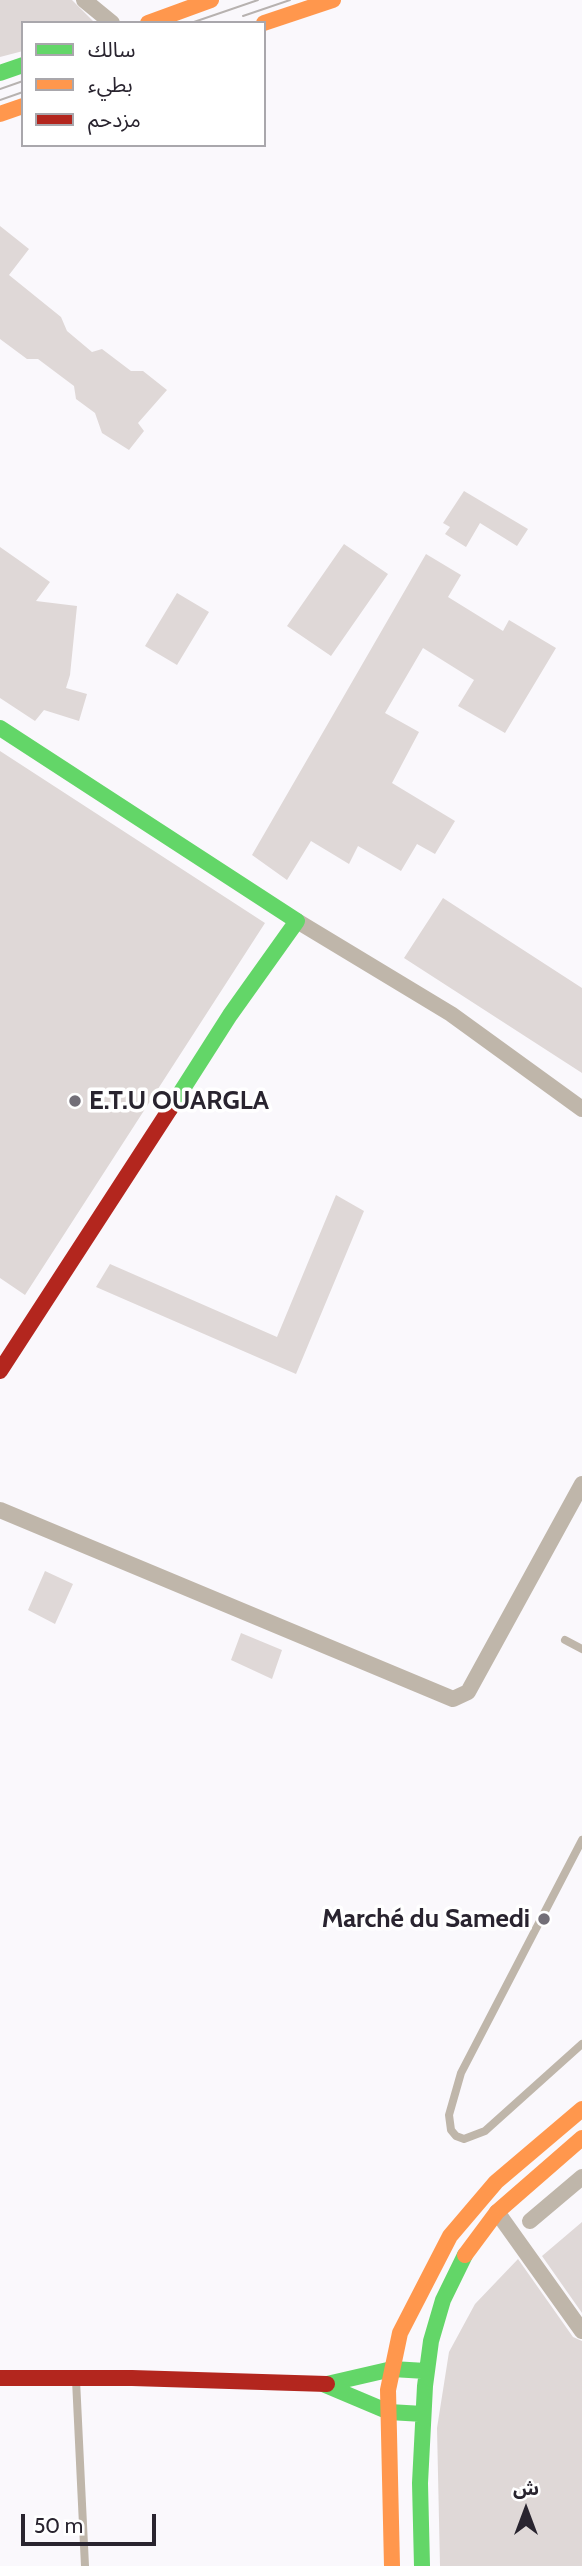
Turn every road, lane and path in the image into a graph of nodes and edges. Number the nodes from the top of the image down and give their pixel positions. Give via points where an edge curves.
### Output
1 (84, 0) edge
2 (211, 0) edge
3 (333, 0) edge
4 (110, 21) edge
5 (153, 21) edge
6 (266, 22) edge
7 (21, 66) edge
8 (0, 73) edge
9 (21, 107) edge
10 (0, 114) edge
11 (0, 728) edge
12 (297, 921) junction
13 (582, 1109) edge
14 (0, 1371) edge
15 (582, 1484) edge
16 (0, 1510) edge
17 (565, 1640) dead end
18 (582, 1649) edge
19 (582, 1840) edge
20 (582, 2043) edge
21 (582, 2109) edge
22 (582, 2138) edge
23 (582, 2176) edge
24 (497, 2211) junction
25 (530, 2221) dead end
26 (582, 2331) edge
27 (391, 2369) junction
28 (426, 2371) junction
29 (0, 2378) edge
30 (75, 2378) junction
31 (324, 2385) junction
32 (388, 2412) junction
33 (423, 2414) junction
34 (85, 2566) edge
35 (393, 2566) edge
36 (422, 2566) edge

1 - 4 street
2 - 5 street
3 - 6 street
7 - 8 street
9 - 10 street
11 - 12 street
12 - 13 street via 452,1014
12 - 14 street via 230,1015
15 - 16 street via 468,1692 453,1699
17 - 18 lane
19 - 20 lane via 461,2073 449,2115 451,2130 464,2139 485,2131
21 - 27 street via 496,2182 450,2236 409,2312
22 - 24 street
23 - 25 street
24 - 26 street
24 - 28 street via 458,2265 436,2324
27 - 28 street
27 - 31 street
27 - 32 street
28 - 33 street
29 - 30 street
30 - 31 street
30 - 34 lane
31 - 32 street
32 - 33 street
32 - 35 street
33 - 36 street

